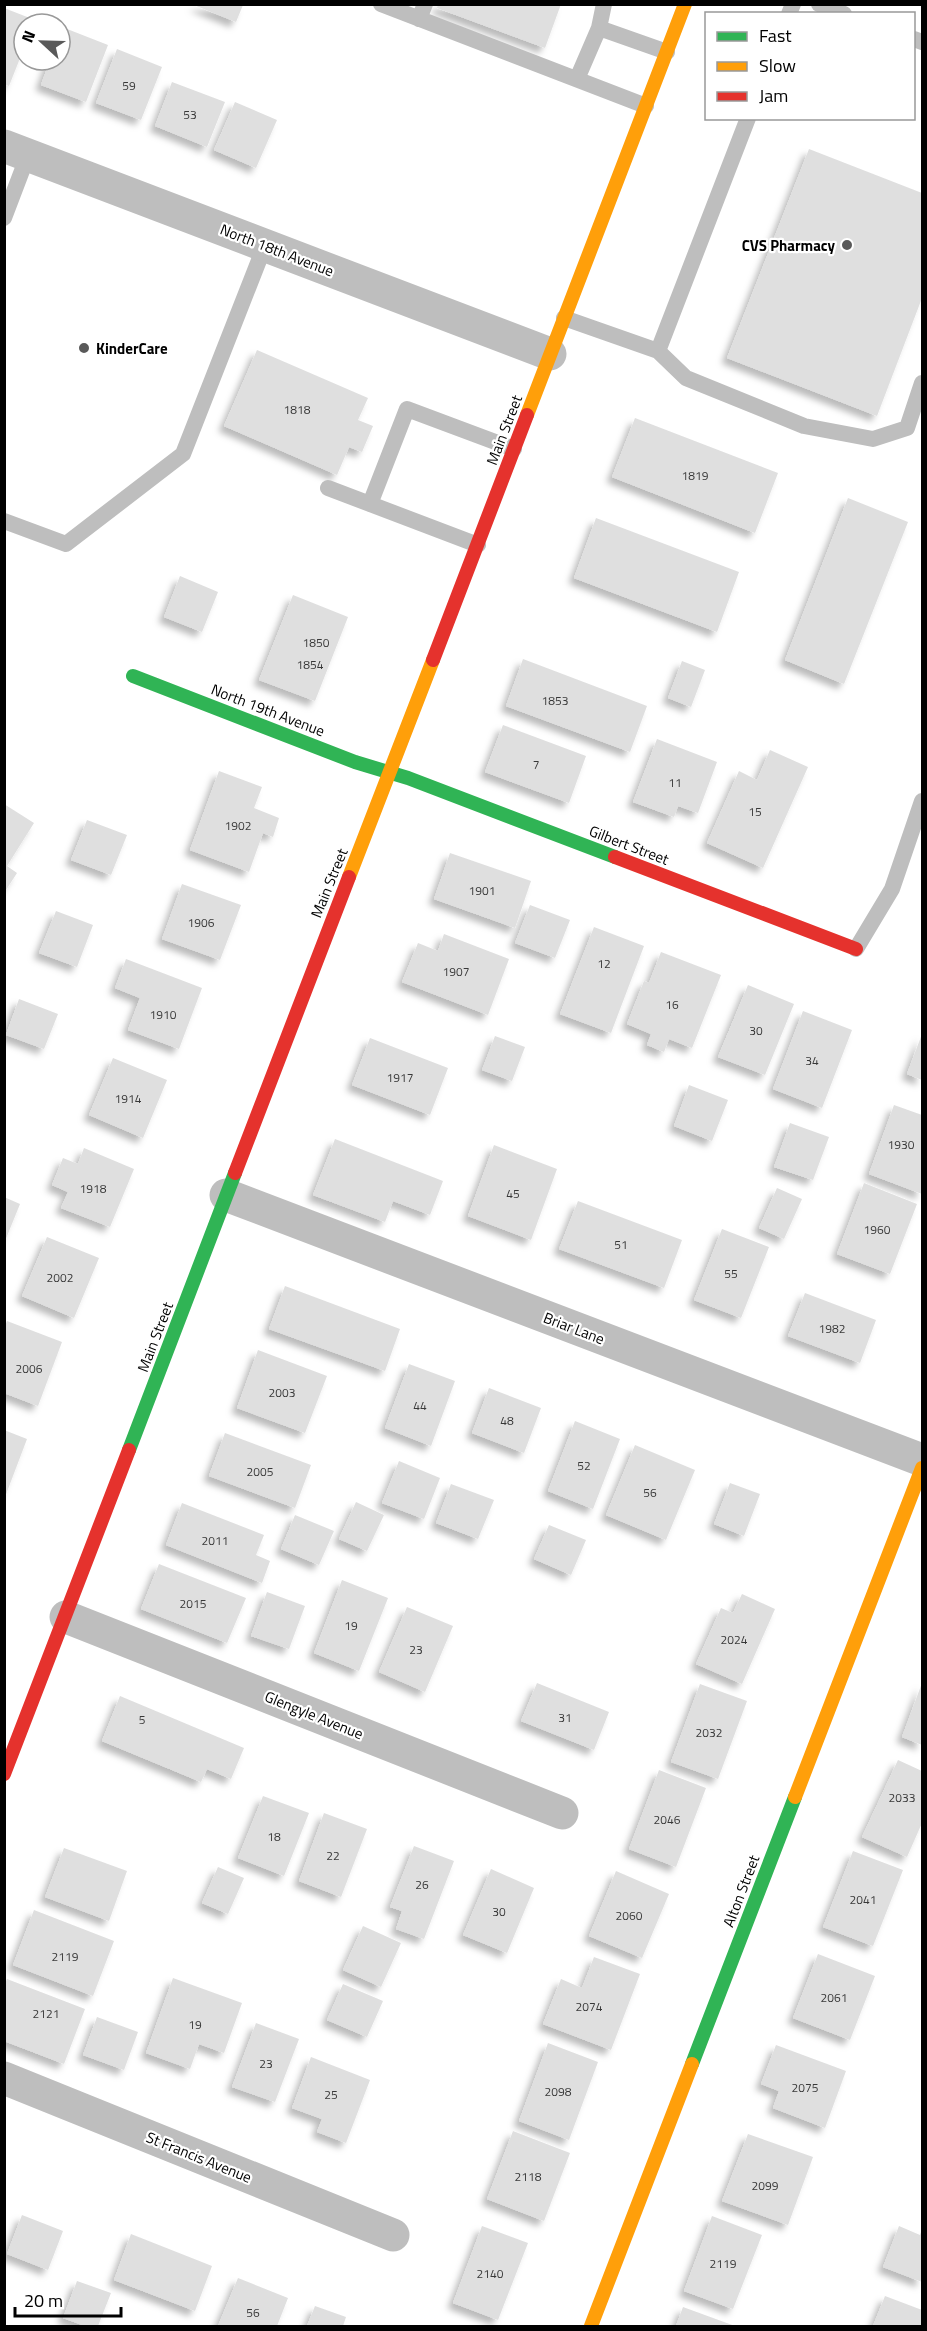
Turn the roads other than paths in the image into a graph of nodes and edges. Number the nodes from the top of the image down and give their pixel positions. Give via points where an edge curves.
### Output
1 (381, 4) edge
2 (604, 4) edge
3 (686, 4) edge
4 (819, 4) edge
5 (422, 12) edge
6 (839, 12) edge
7 (599, 28) junction
8 (667, 52) junction
9 (577, 79) junction
10 (646, 106) junction
11 (747, 120) edge
12 (16, 150) edge
13 (4, 218) edge
14 (264, 245) junction
15 (564, 318) junction
16 (658, 351) junction
17 (550, 354) junction
18 (922, 383) edge
19 (514, 449) junction
20 (328, 488) dead end
21 (370, 504) junction
22 (4, 521) edge
23 (478, 545) junction
24 (133, 676) dead end
25 (390, 773) junction
26 (922, 801) edge
27 (856, 949) joint
28 (226, 1195) junction
29 (922, 1460) edge
30 (922, 1468) edge
31 (66, 1617) junction
32 (4, 1774) edge
33 (562, 1813) dead end
34 (4, 2078) edge
35 (393, 2235) dead end
36 (591, 2326) edge

1 - 5 lane
2 - 7 lane
3 - 8 street, Main Street
4 - 6 lane
5 - 9 lane
7 - 8 lane
7 - 9 lane
8 - 10 street, Main Street
9 - 10 lane
10 - 15 street, Main Street
11 - 16 lane
12 - 13 lane
12 - 14 street, North 18th Avenue
14 - 17 street, North 18th Avenue
14 - 22 lane via 183,454 66,544
15 - 16 lane
15 - 17 street, Main Street
16 - 18 lane via 686,378 804,426 873,439 907,428
17 - 19 street, Main Street
19 - 21 lane via 407,409
19 - 23 street, Main Street
20 - 21 lane
21 - 23 lane
23 - 25 street, Main Street
24 - 25 street, North 19th Avenue
25 - 27 street, Gilbert Street
25 - 28 street, Main Street
26 - 27 lane via 892,889
28 - 29 street, Briar Lane
28 - 31 street, Main Street
30 - 36 street, Alton Street
31 - 32 street, Main Street
31 - 33 street, Glengyle Avenue
34 - 35 street, St Francis Avenue

